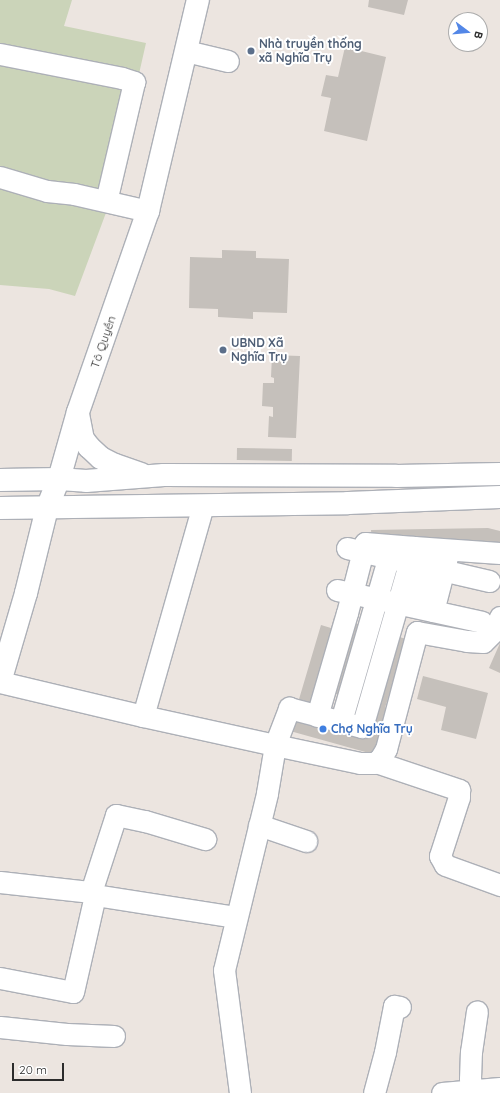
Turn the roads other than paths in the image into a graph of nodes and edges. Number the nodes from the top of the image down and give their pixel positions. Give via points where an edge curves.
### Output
1 (198, 0) edge
2 (186, 51) junction
3 (0, 54) edge
4 (228, 61) dead end
5 (0, 177) edge
6 (106, 201) junction
7 (148, 211) junction
8 (78, 412) junction
9 (500, 474) edge
10 (152, 475) junction
11 (202, 476) junction
12 (59, 479) junction
13 (0, 480) edge
14 (500, 497) edge
15 (203, 506) junction
16 (0, 508) edge
17 (47, 508) junction
18 (390, 552) junction
19 (500, 553) edge
20 (429, 557) junction
21 (489, 581) dead end
22 (377, 599) junction
23 (343, 607) junction
24 (416, 607) junction
25 (491, 619) edge
26 (369, 628) junction
27 (417, 632) junction
28 (390, 634) junction
29 (335, 655) junction
30 (359, 661) junction
31 (380, 667) junction
32 (0, 682) edge
33 (326, 686) junction
34 (350, 692) junction
35 (371, 698) junction
36 (143, 716) junction
37 (316, 716) junction
38 (341, 721) junction
39 (275, 745) junction
40 (376, 762) junction
41 (259, 825) junction
42 (205, 839) dead end
43 (306, 841) dead end
44 (0, 882) edge
45 (500, 885) edge
46 (93, 894) junction
47 (236, 917) junction
48 (0, 978) edge
49 (400, 1007) dead end
50 (477, 1011) dead end
51 (0, 1027) edge
52 (114, 1036) dead end
53 (500, 1088) edge
54 (472, 1089) junction
55 (240, 1093) edge
56 (374, 1093) edge
57 (442, 1093) edge

1 - 2 street, Tô Quyền
2 - 4 street
2 - 7 street, Tô Quyền
3 - 6 street via 134,82
5 - 6 street via 47,191
6 - 7 street
7 - 8 street, Tô Quyền
8 - 10 street via 83,440 101,458 123,469
8 - 12 street, Tô Quyền
9 - 11 street
10 - 11 street
10 - 12 street via 86,481
11 - 15 street
12 - 13 street
12 - 17 street, Tô Quyền
14 - 15 street
15 - 17 street
15 - 36 street
16 - 17 street
17 - 32 street, Tô Quyền
18 - 20 street
18 - 22 street
18 - 23 street via 366,543 355,550
19 - 20 street
20 - 21 street
20 - 24 street
20 - 24 street
22 - 23 street
22 - 24 street
22 - 26 street
23 - 26 street
23 - 29 street
24 - 25 street
24 - 28 street
25 - 27 street via 495,630 483,642
26 - 28 street
26 - 30 street
27 - 28 street
27 - 40 street via 386,749
28 - 31 street
29 - 30 street
29 - 33 street
30 - 31 street
30 - 34 street
31 - 35 street
32 - 36 street
33 - 34 street
33 - 37 street
34 - 35 street
34 - 38 street
35 - 38 street via 362,727
36 - 39 street
37 - 38 street
37 - 39 street via 288,708
39 - 40 street via 360,763
39 - 41 street
40 - 45 street via 459,790 440,856 445,865
41 - 43 street
41 - 47 street
42 - 46 street via 110,813
44 - 46 street
46 - 47 street
46 - 48 street via 73,992
47 - 55 street via 224,970
49 - 56 street via 394,1006
50 - 54 street via 471,1052
51 - 52 street
53 - 54 street
54 - 57 street

